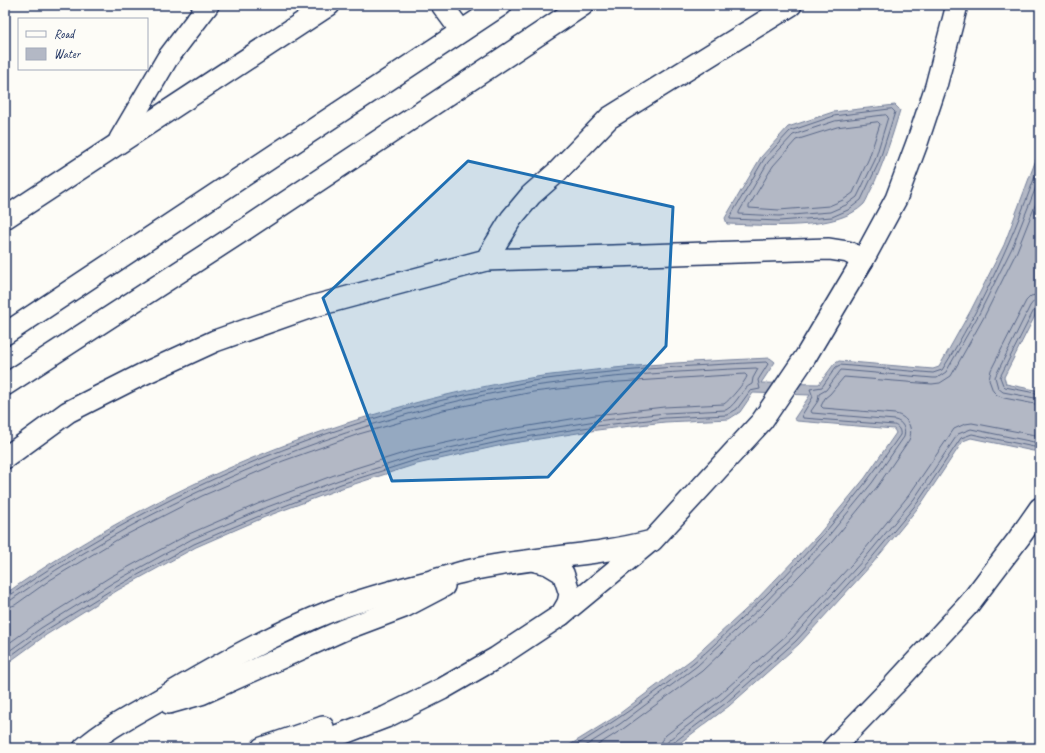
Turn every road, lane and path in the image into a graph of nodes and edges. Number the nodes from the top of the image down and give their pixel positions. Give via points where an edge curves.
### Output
1 (208, 5) edge
2 (329, 5) edge
3 (442, 5) edge
4 (501, 5) edge
5 (583, 5) edge
6 (791, 5) edge
7 (958, 5) edge
8 (461, 32) junction
9 (117, 143) junction
10 (5, 218) edge
11 (486, 260) junction
12 (863, 260) junction
13 (5, 334) edge
14 (5, 385) edge
15 (5, 458) edge
16 (1040, 508) edge
17 (652, 541) junction
18 (533, 560) junction
19 (561, 615) junction
20 (496, 658) junction
21 (92, 744) edge
22 (262, 748) edge
23 (305, 748) edge
24 (833, 748) edge

1 - 9 street via 167,59
2 - 9 street
3 - 8 street
4 - 8 street
5 - 14 street
6 - 11 street via 610,118 531,195 511,219
7 - 12 street via 917,143 896,199
8 - 13 street
9 - 10 street
11 - 12 street via 829,249 848,252
11 - 15 street via 311,307 215,341 68,412
12 - 17 street via 806,356 762,421
16 - 24 street via 969,604
17 - 18 street via 629,547
17 - 19 street
18 - 19 street via 548,564 563,573 570,594 568,604
18 - 21 street via 476,569 394,590 332,611 278,635 188,683
19 - 20 street
20 - 22 street via 436,676 374,707
20 - 23 street via 386,717

